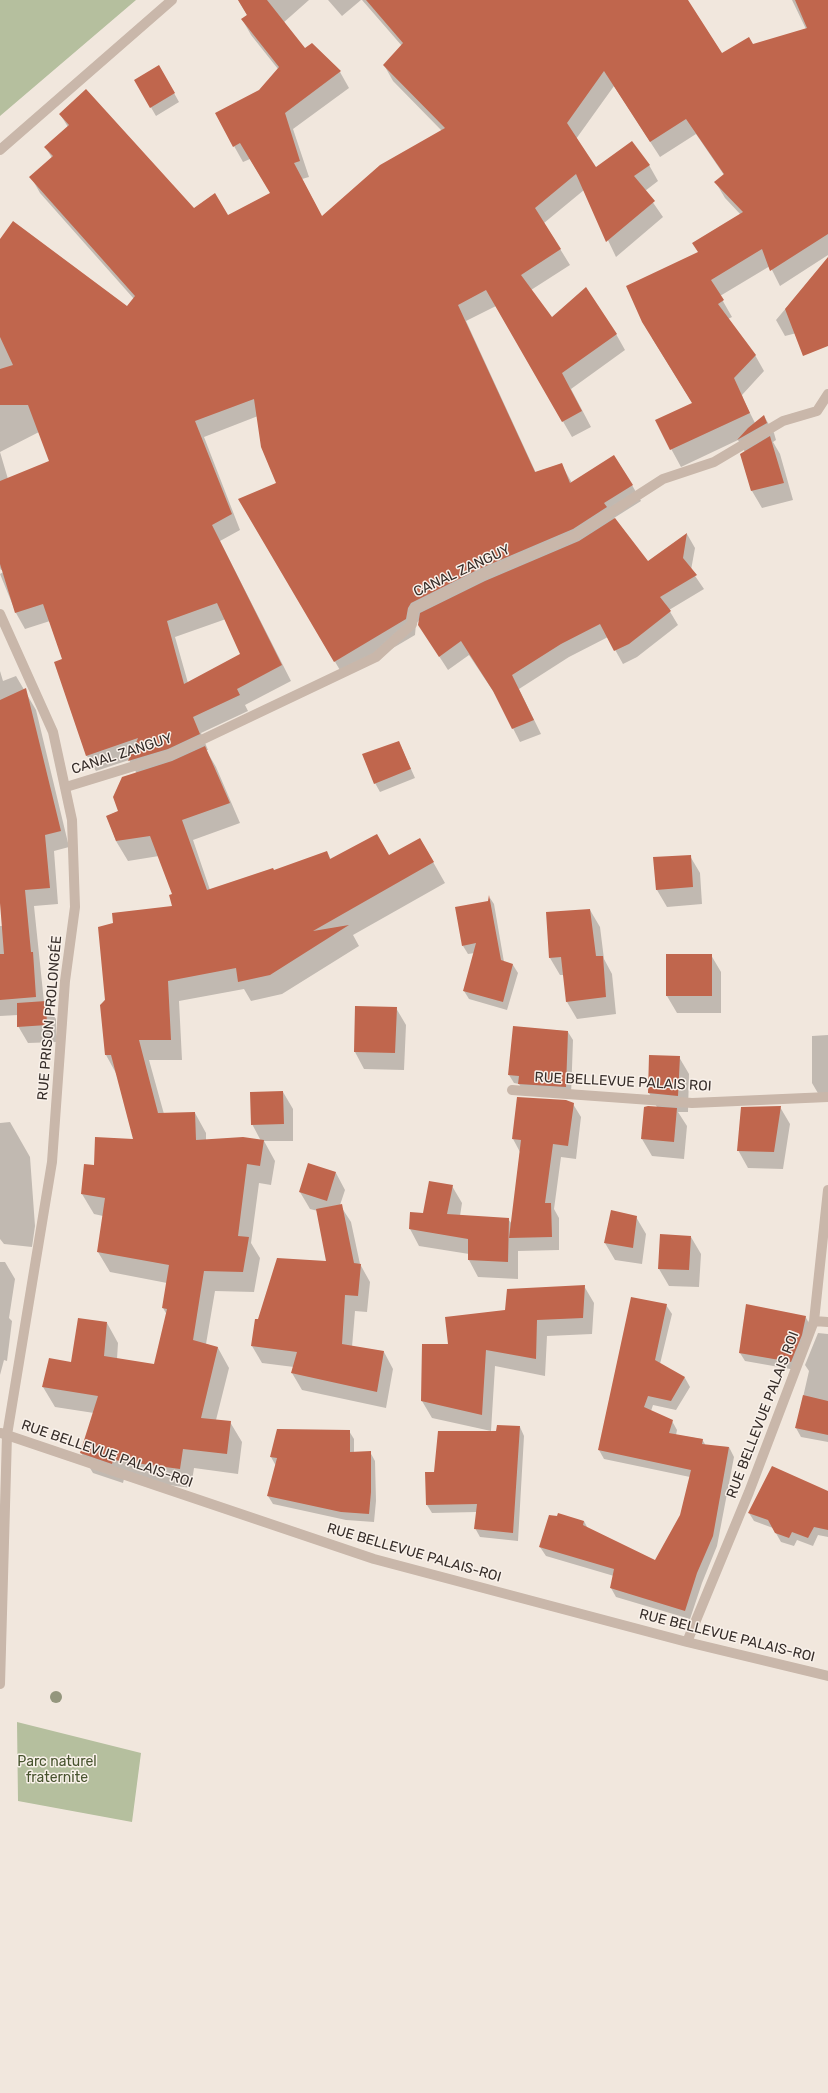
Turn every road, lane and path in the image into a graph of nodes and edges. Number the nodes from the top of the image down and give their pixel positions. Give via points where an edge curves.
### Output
1 (172, 0) edge
2 (0, 150) edge
3 (828, 394) edge
4 (0, 614) edge
5 (66, 786) junction
6 (512, 1090) dead end
7 (828, 1097) edge
8 (828, 1190) edge
9 (814, 1321) junction
10 (828, 1322) edge
11 (3, 1434) edge
12 (687, 1642) junction
13 (828, 1676) edge
14 (0, 1684) edge

1 - 2 street
3 - 5 street, CANAL ZANGUY via 817,410 783,421 714,462 663,479 576,535 482,575 414,609 412,624 376,657 170,755
4 - 5 street, RUE PRISON PROLONGÉE via 53,732
5 - 11 street, RUE PRISON PROLONGÉE via 72,820 75,906 65,981 52,1162
6 - 7 street, RUE BELLEVUE PALAIS ROI via 692,1103
8 - 9 street, RUE BELLEVUE PALAIS ROI
9 - 10 street
9 - 12 street, RUE BELLEVUE PALAIS ROI via 749,1492
11 - 12 street, RUE BELLEVUE PALAIS-ROI via 374,1559
11 - 14 street, RUE PRISON PROLONGÉE
12 - 13 street, RUE BELLEVUE PALAIS-ROI

